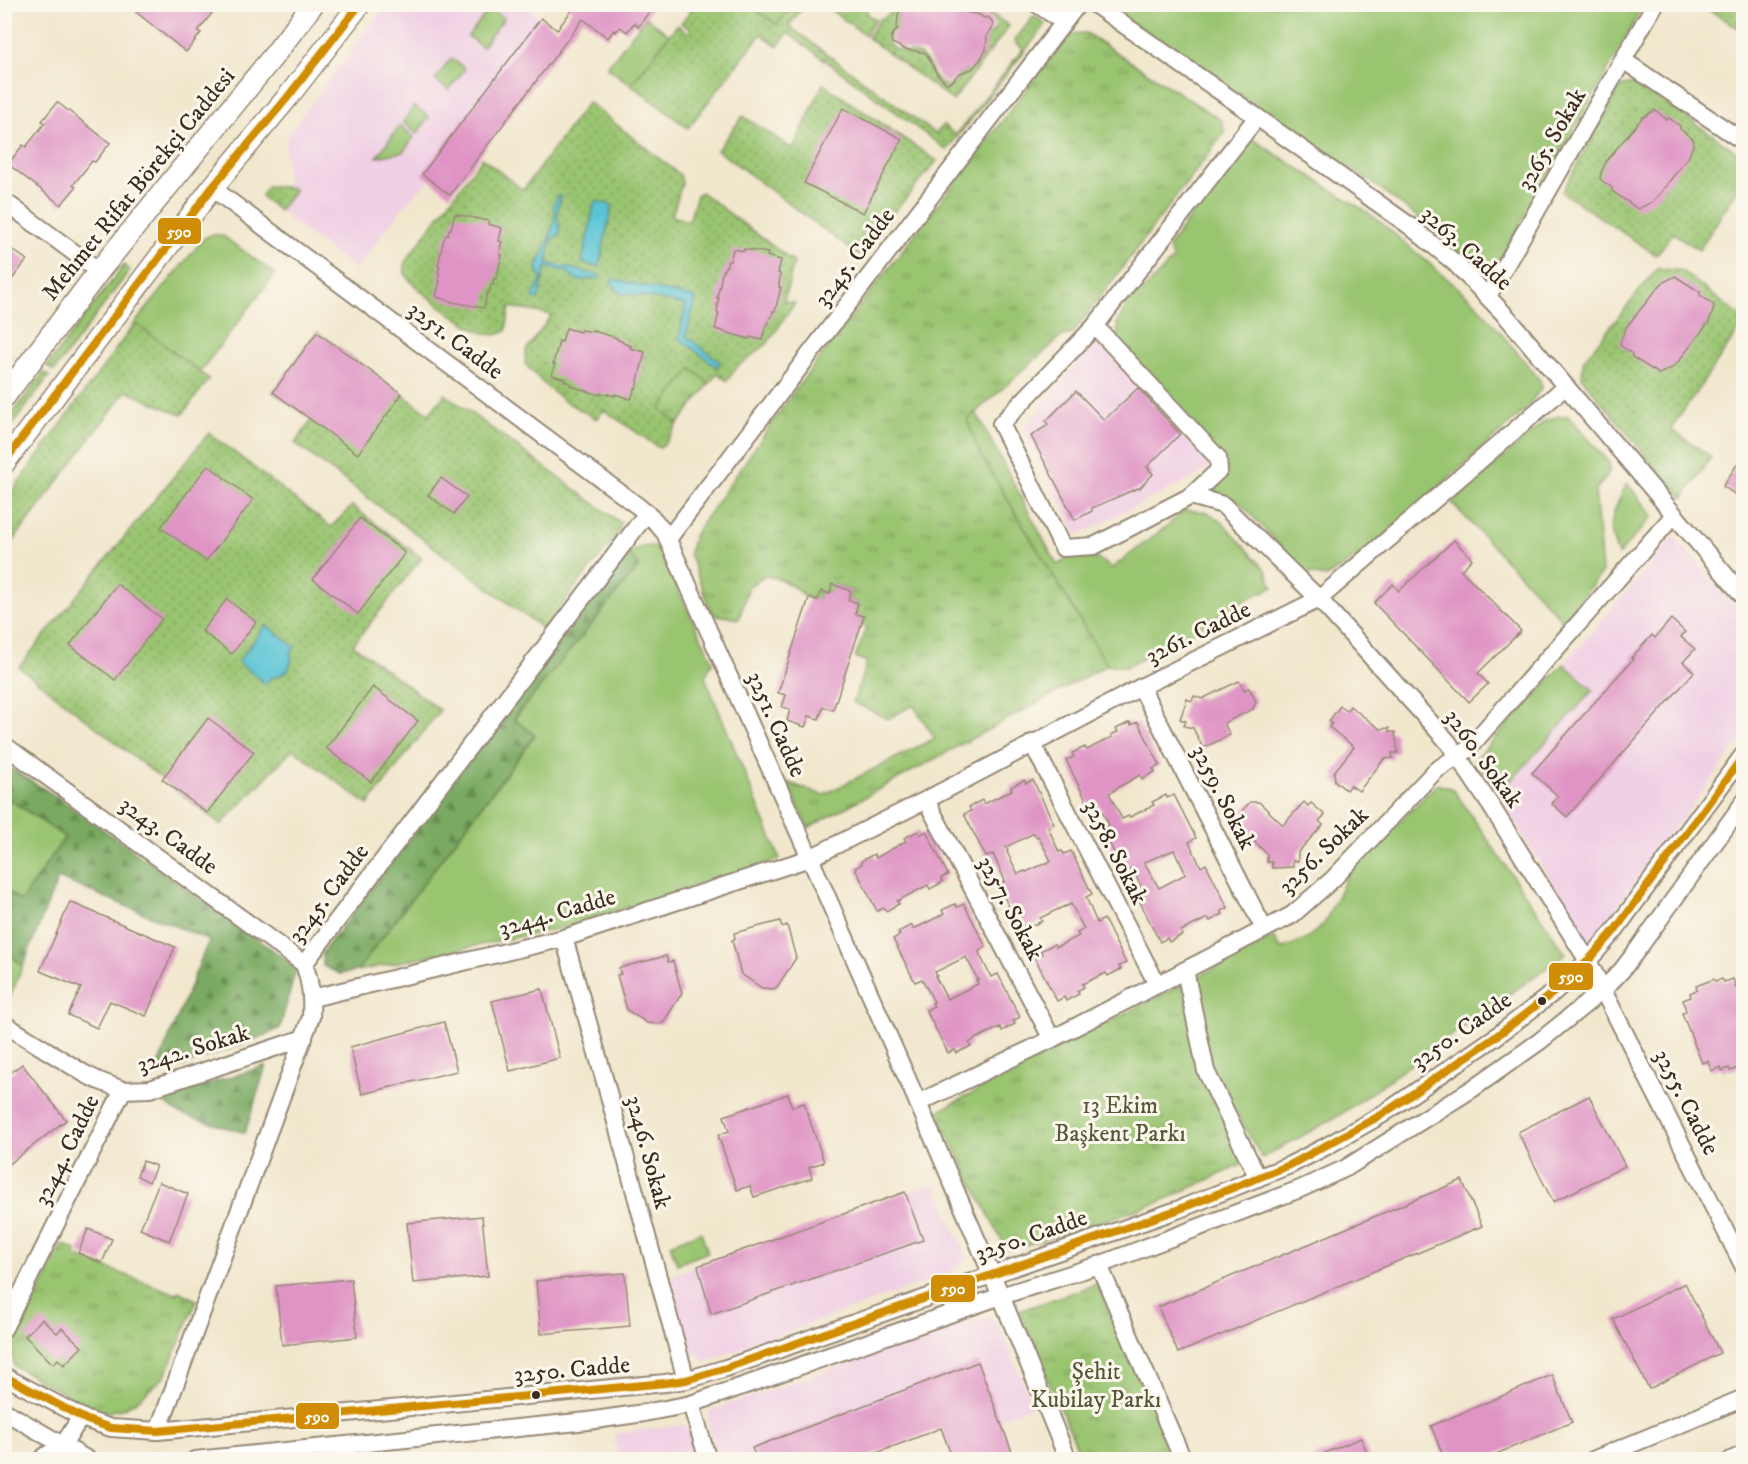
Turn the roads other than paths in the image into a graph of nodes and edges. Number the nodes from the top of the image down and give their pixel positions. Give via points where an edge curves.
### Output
1 (313, 4) edge
2 (360, 4) edge
3 (1037, 4) edge
4 (1078, 4) edge
5 (1094, 4) edge
6 (1655, 4) edge
7 (1064, 22) junction
8 (1623, 60) junction
9 (1257, 117) junction
10 (1743, 142) edge
11 (183, 167) junction
12 (212, 188) junction
13 (4, 201) edge
14 (99, 271) junction
15 (1488, 296) junction
16 (1095, 326) junction
17 (1565, 387) junction
18 (4, 397) edge
19 (4, 463) edge
20 (1191, 496) junction
21 (647, 513) junction
22 (1674, 515) junction
23 (669, 539) junction
24 (1743, 597) edge
25 (1319, 599) junction
26 (1141, 687) junction
27 (1032, 743) junction
28 (4, 745) edge
29 (1743, 754) edge
30 (1458, 757) junction
31 (926, 800) junction
32 (1743, 802) edge
33 (810, 858) junction
34 (1264, 929) junction
35 (564, 938) junction
36 (1588, 961) junction
37 (304, 964) junction
38 (1185, 970) junction
39 (1157, 984) junction
40 (1603, 990) junction
41 (312, 998) junction
42 (4, 1024) edge
43 (304, 1038) junction
44 (1052, 1039) junction
45 (123, 1090) junction
46 (918, 1103) junction
47 (1258, 1178) junction
48 (1099, 1265) junction
49 (1743, 1267) edge
50 (991, 1274) junction
51 (1000, 1296) junction
52 (4, 1328) edge
53 (4, 1376) edge
54 (686, 1380) junction
55 (1743, 1398) edge
56 (691, 1404) junction
57 (4, 1411) edge
58 (81, 1417) junction
59 (158, 1431) junction
60 (63, 1444) junction
61 (1743, 1454) edge
62 (42, 1460) edge
63 (88, 1460) edge
64 (195, 1460) edge
65 (708, 1460) edge
66 (1068, 1460) edge
67 (1184, 1460) edge
68 (1593, 1460) edge
69 (1731, 1460) edge

1 - 11 main road, Mehmet Rifat Börekçi Caddesi
2 - 12 main road
3 - 7 street
4 - 7 street, 3245. Cadde
5 - 9 street, 3263. Cadde
6 - 8 street, 3265. Sokak
7 - 23 street, 3245. Cadde
8 - 10 street
8 - 15 street, 3265. Sokak
9 - 15 street, 3263. Cadde via 1427,239
9 - 16 street
11 - 12 main road
11 - 14 main road, Mehmet Rifat Börekçi Caddesi
12 - 19 main road
12 - 21 street, 3251. Cadde
13 - 14 street
14 - 18 main road, Mehmet Rifat Börekçi Caddesi
15 - 17 street, 3263. Cadde
16 - 20 street via 1218,458 1219,470
16 - 20 street via 1001,424 1062,548 1094,546
17 - 22 street, 3263. Cadde
17 - 25 street, 3261. Cadde
20 - 25 street, 3260. Sokak via 1223,505
21 - 23 street, 3251. Cadde
21 - 37 street, 3245. Cadde
22 - 24 street, 3263. Cadde
22 - 30 street, 3256. Sokak
23 - 33 street, 3251. Cadde
25 - 26 street, 3261. Cadde
25 - 30 street, 3260. Sokak
26 - 27 street, 3261. Cadde
26 - 34 street, 3259. Sokak
27 - 31 street, 3261. Cadde
27 - 39 street, 3258. Sokak
28 - 37 street, 3243. Cadde
29 - 36 street, 3250. Cadde via 1615,930
30 - 34 street, 3256. Sokak via 1436,771 1313,897 1292,915
30 - 36 street, 3260. Sokak
31 - 33 street, 3261. Cadde
31 - 44 street, 3257. Sokak
32 - 40 street, 3250. Cadde via 1638,949
33 - 35 street, 3244. Cadde
33 - 46 street, 3251. Cadde
34 - 38 street, 3256. Sokak
35 - 41 street, 3244. Cadde
35 - 54 street, 3246. Sokak
36 - 40 street, 3260. Sokak
36 - 47 street, 3250. Cadde via 1522,1017 1409,1096 1325,1147
37 - 41 street, 3245. Cadde
38 - 39 street, 3256. Sokak
38 - 47 street via 1206,1071
39 - 44 street, 3256. Sokak
40 - 48 street, 3250. Cadde via 1472,1089 1346,1168
40 - 49 street, 3255. Cadde
41 - 43 street, 3245. Cadde
42 - 45 street, 3242. Sokak via 85,1074
43 - 45 street, 3242. Sokak via 150,1089
43 - 59 street, 3245. Cadde
44 - 46 street, 3256. Sokak
45 - 52 street, 3244. Cadde
46 - 50 street, 3251. Cadde
47 - 50 street, 3250. Cadde
48 - 51 street, 3250. Cadde
48 - 67 street
50 - 51 street, 3251. Cadde
50 - 54 street, 3250. Cadde
51 - 56 street, 3250. Cadde
51 - 66 street, 3251. Cadde
53 - 58 street, 3250. Cadde
54 - 59 street, 3250. Cadde
55 - 68 street
56 - 64 street, 3250. Cadde via 588,1420
56 - 65 street
57 - 60 street
58 - 59 street, 3250. Cadde via 111,1428
58 - 60 street
60 - 62 street
60 - 63 street
61 - 69 street

